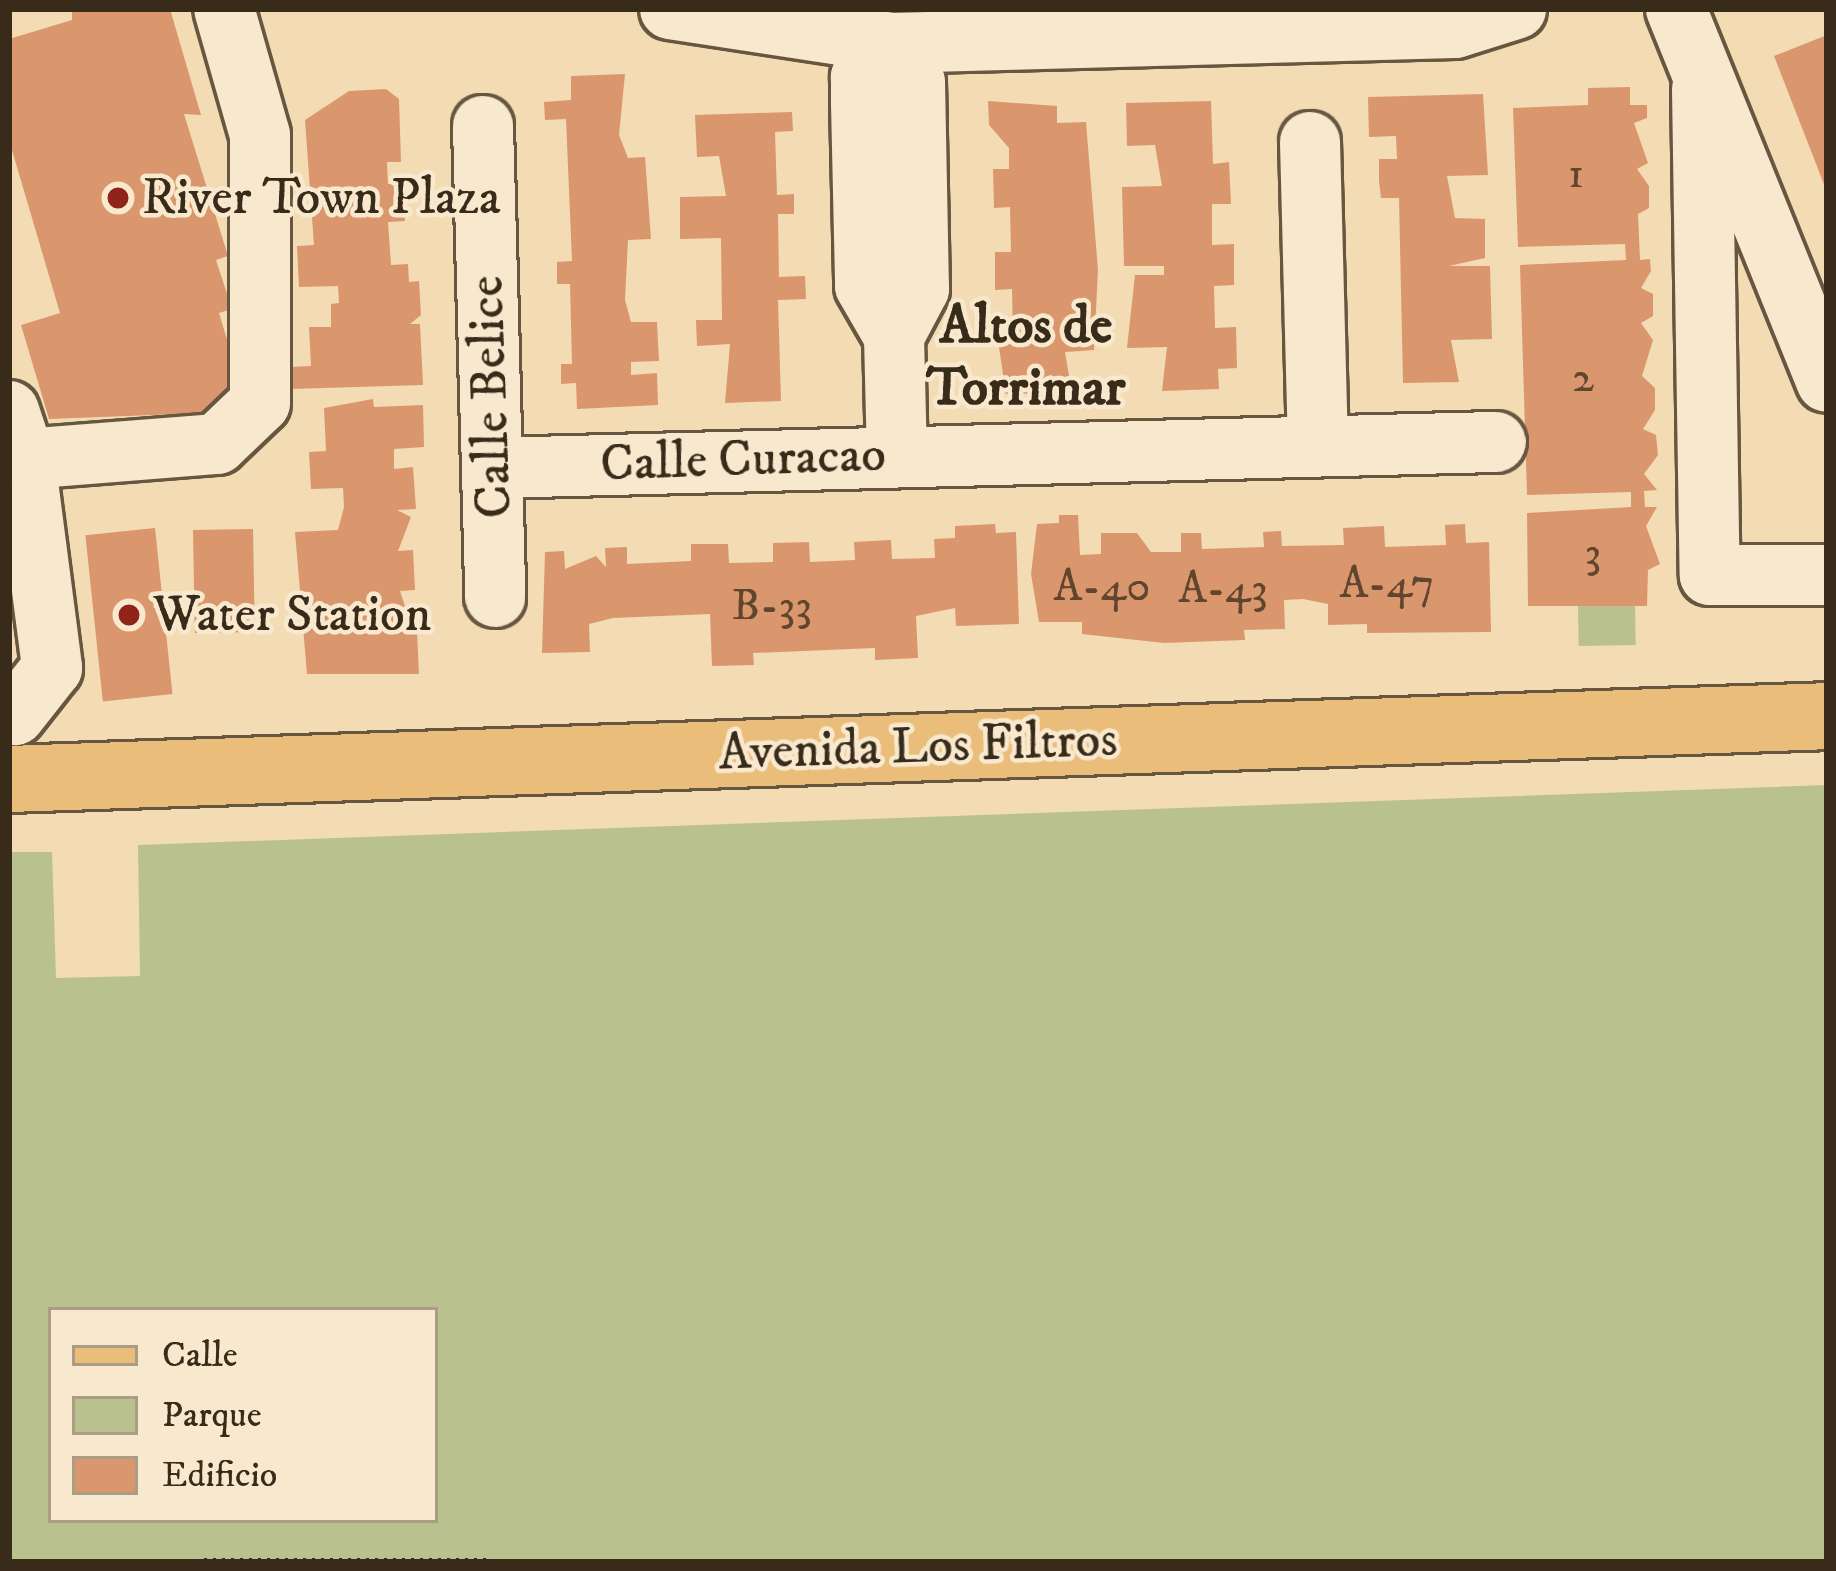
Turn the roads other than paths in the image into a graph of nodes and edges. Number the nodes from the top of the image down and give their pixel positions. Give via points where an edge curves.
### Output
1 (224, 9) edge
2 (670, 9) edge
3 (1516, 9) edge
4 (1676, 9) edge
5 (891, 52) junction
6 (1702, 89) junction
7 (483, 126) dead end
8 (1310, 142) dead end
9 (1827, 382) edge
10 (13, 424) edge
11 (1496, 442) dead end
12 (1318, 445) junction
13 (898, 455) junction
14 (494, 468) junction
15 (1827, 575) edge
16 (496, 597) dead end
17 (1827, 716) edge
18 (14, 745) edge

1 - 10 street via 260,135 260,403 218,444
2 - 5 street
3 - 5 street via 1456,28
4 - 6 street
5 - 13 street via 861,76 889,139 891,230 866,286 894,336
6 - 9 street
6 - 15 street via 1710,575
7 - 14 street, Calle Belice
8 - 12 street
10 - 18 street via 52,668
11 - 12 street, Calle Curacao
12 - 13 street, Calle Curacao
13 - 14 street, Calle Curacao
14 - 16 street, Calle Belice
17 - 18 main road, Avenida Los Filtros

